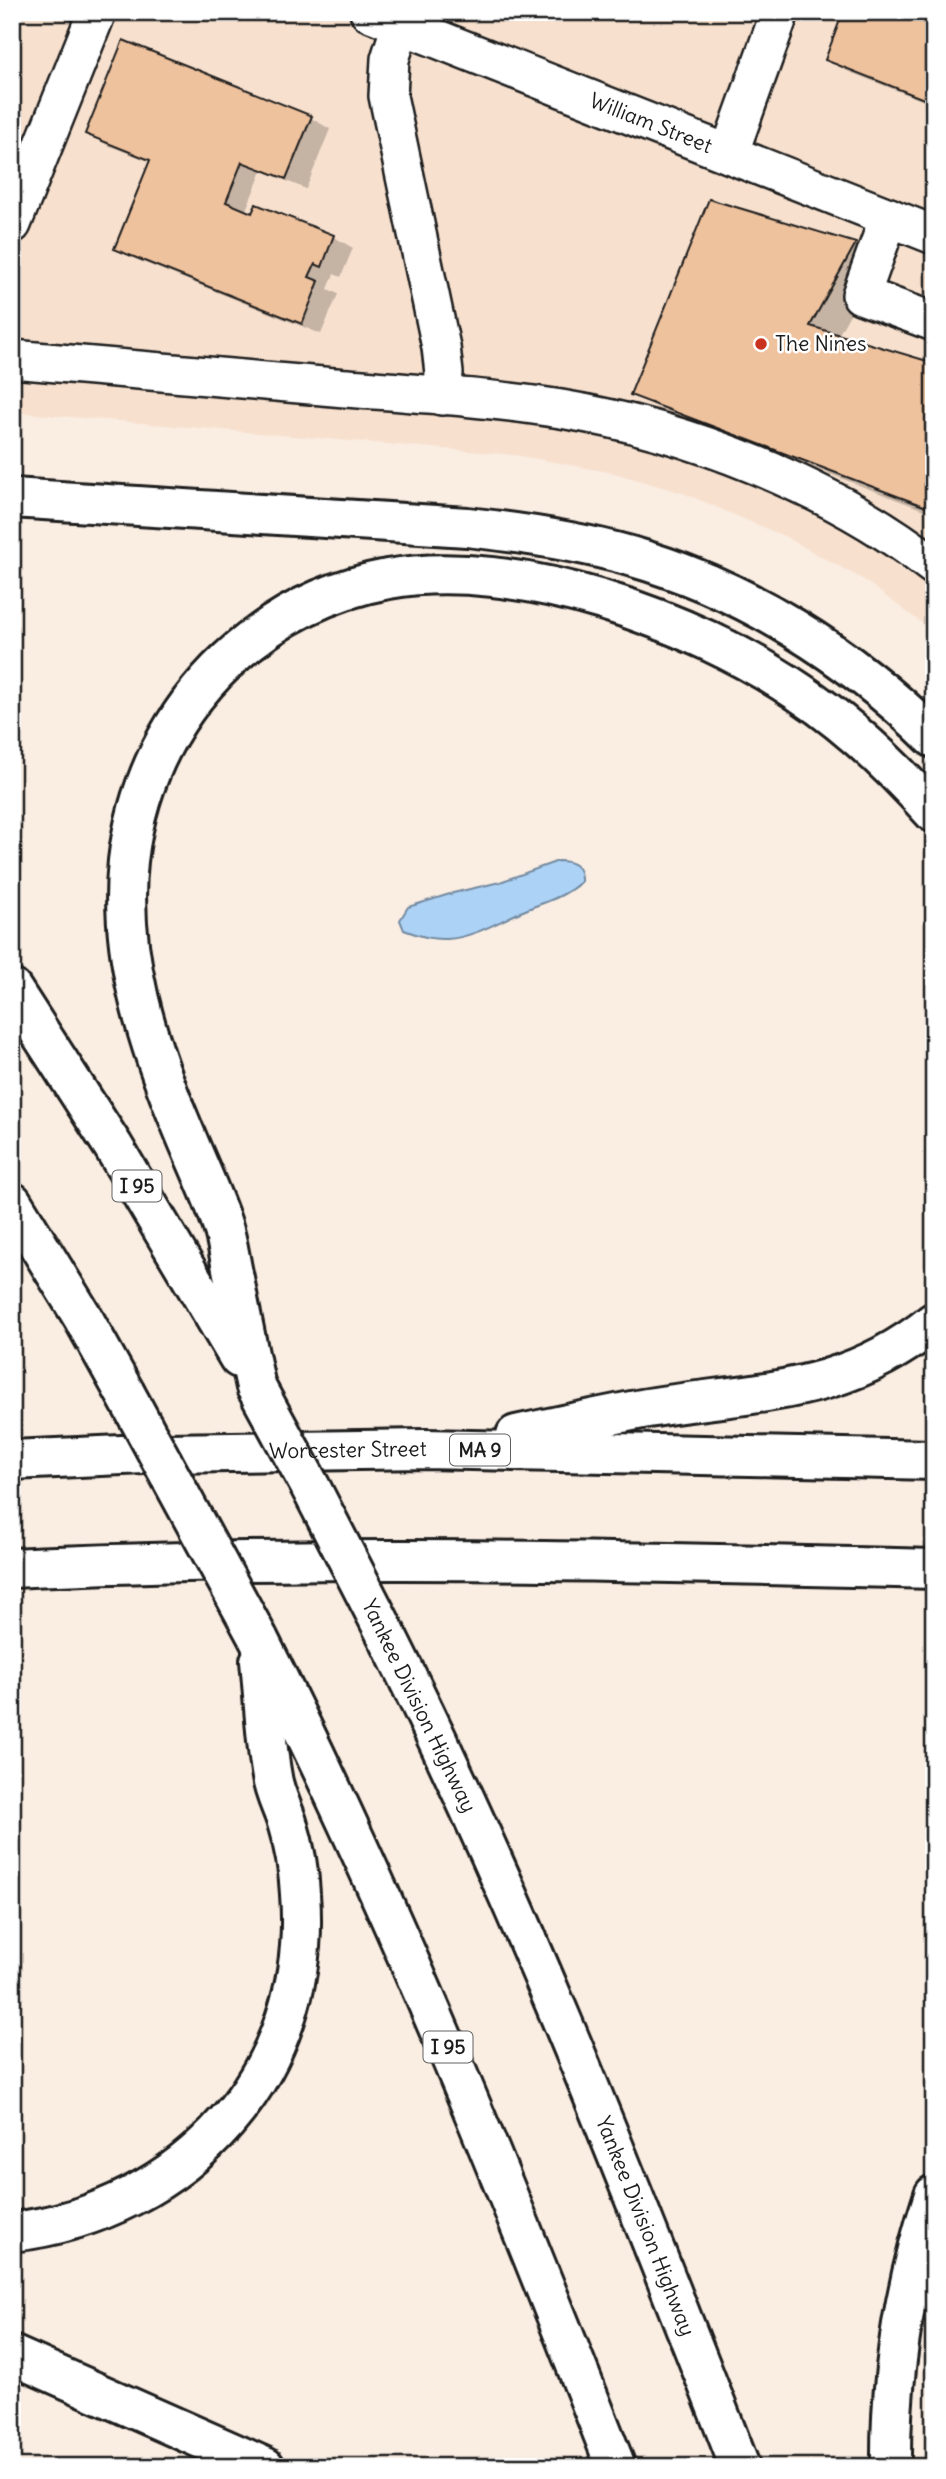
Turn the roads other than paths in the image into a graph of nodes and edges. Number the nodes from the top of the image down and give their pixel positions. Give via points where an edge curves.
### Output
1 (97, 12) edge
2 (780, 12) edge
3 (385, 19) edge
4 (729, 154) junction
5 (889, 217) junction
6 (12, 224) edge
7 (934, 235) edge
8 (934, 322) edge
9 (12, 359) edge
10 (442, 396) junction
11 (12, 498) edge
12 (934, 566) edge
13 (934, 738) edge
14 (934, 813) edge
15 (12, 989) edge
16 (12, 1202) edge
17 (934, 1322) edge
18 (256, 1387) junction
19 (445, 1449) junction
20 (12, 1460) edge
21 (934, 1460) edge
22 (12, 1568) edge
23 (934, 1569) edge
24 (258, 1638) junction
25 (934, 2195) edge
26 (12, 2232) edge
27 (12, 2355) edge
28 (265, 2467) edge
29 (616, 2467) edge
30 (740, 2467) edge
31 (891, 2467) edge

1 - 6 lane
2 - 4 lane
3 - 4 lane, William Street
3 - 10 lane via 388,96 444,360
4 - 5 lane, William Street
5 - 7 lane, William Street
5 - 8 lane via 861,295
9 - 10 lane
10 - 12 lane via 561,409 699,444 771,472 841,507
11 - 13 highway via 467,527 599,548 694,579 783,622 892,699
14 - 18 highway via 852,732 776,677 701,637 582,595 465,576 391,579 300,607 237,651 187,706 157,755 135,819 127,866 127,907 135,980 150,1038 224,1229
15 - 18 highway, Yankee Division Highway / I 95 via 120,1157
16 - 24 highway, I 95, bridge via 82,1316
17 - 19 highway via 886,1356 828,1380 643,1409
18 - 30 highway, Yankee Division Highway / I 95, bridge via 457,1783 614,2144
19 - 20 highway, Worcester Street / MA 9
19 - 21 highway, Worcester Street / MA 9
22 - 23 highway via 429,1559
24 - 26 highway via 272,1779 293,1844 300,1896 296,1975 272,2050 232,2117 173,2172 95,2213
24 - 29 highway, I 95 via 344,1814 445,2039
25 - 31 highway via 900,2331
27 - 28 highway

